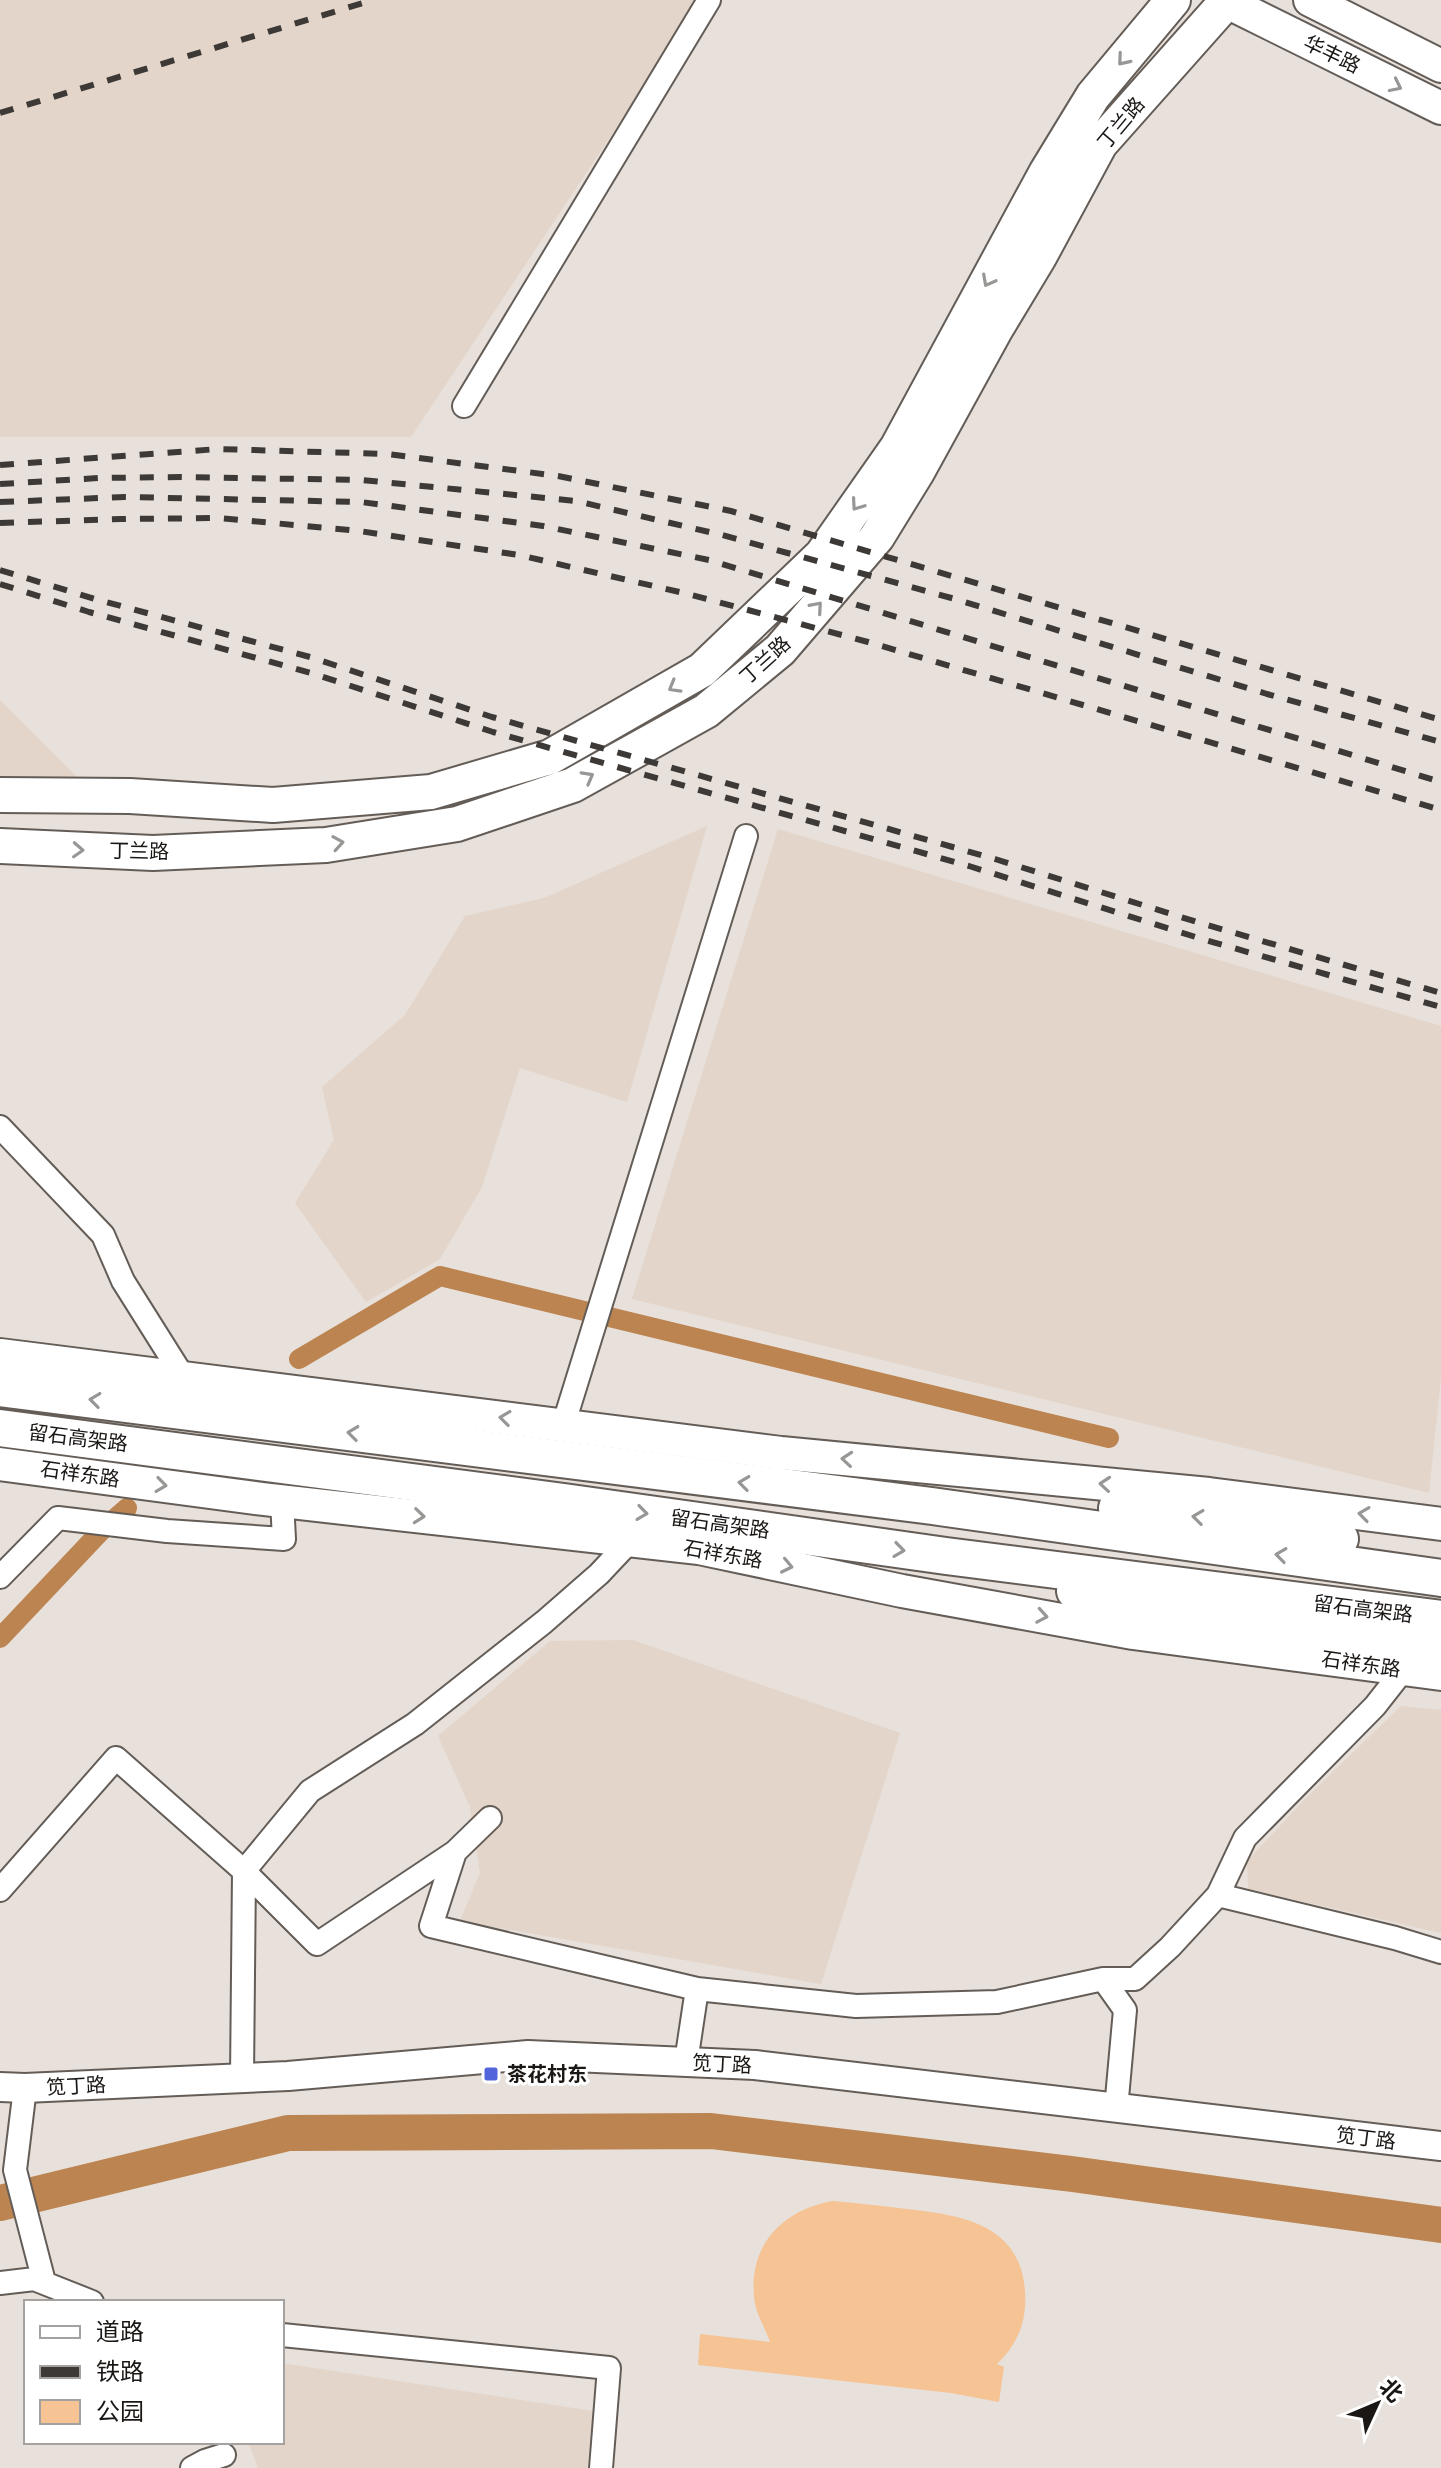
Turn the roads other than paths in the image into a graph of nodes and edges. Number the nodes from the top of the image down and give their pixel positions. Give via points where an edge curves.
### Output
1 (709, 0) edge
2 (1173, 0) edge
3 (1310, 0) edge
4 (1226, 1) edge
5 (1441, 66) edge
6 (1441, 108) edge
7 (464, 406) dead end
8 (0, 795) edge
9 (746, 836) dead end
10 (0, 846) edge
11 (0, 1127) edge
12 (0, 1355) edge
13 (184, 1378) junction
14 (0, 1388) edge
15 (563, 1426) junction
16 (0, 1428) edge
17 (0, 1464) edge
18 (282, 1501) junction
19 (932, 1506) junction
20 (1441, 1524) edge
21 (631, 1540) junction
22 (1441, 1553) edge
23 (946, 1556) junction
24 (0, 1577) edge
25 (1441, 1578) edge
26 (1441, 1619) edge
27 (1441, 1651) edge
28 (1404, 1669) junction
29 (1441, 1674) edge
30 (490, 1818) dead end
31 (455, 1852) junction
32 (244, 1871) junction
33 (0, 1890) edge
34 (1218, 1895) junction
35 (1441, 1952) edge
36 (1103, 1979) junction
37 (697, 1989) junction
38 (686, 2062) junction
39 (242, 2078) junction
40 (12, 2087) edge
41 (1116, 2109) junction
42 (1441, 2146) edge
43 (34, 2279) junction
44 (0, 2283) edge
45 (87, 2300) edge
46 (284, 2335) edge
47 (225, 2455) edge
48 (192, 2468) edge
49 (601, 2468) edge

1 - 7 street
2 -> 8 main road, 丁兰路 via 1093,96 889,460 822,555 702,670 550,757 431,792 273,805
3 - 5 main road, 华丰路
4 -> 6 main road, 华丰路
10 -> 4 main road, 丁兰路 via 153,853 326,845 457,824 573,785 706,711 780,650 877,537 1100,144
9 - 15 street
11 - 13 street via 103,1235 123,1281
12 - 13 main road
15 -> 13 main road
19 -> 14 highway, 留石高架路
20 -> 15 main road via 1209,1494 781,1453
16 -> 23 highway, 留石高架路
17 -> 18 main road, 石祥东路
18 -> 21 main road, 石祥东路
18 - 24 street via 284,1539 58,1518
22 -> 19 highway via 1056,1502
25 -> 19 highway, 留石高架路
21 -> 28 main road, 石祥东路 via 699,1548 1133,1633
21 - 32 street via 544,1622 415,1724 310,1791
23 - 26 highway, 留石高架路
23 - 27 highway via 1177,1619
28 - 29 main road, 石祥东路
28 - 34 street via 1375,1706 1245,1838
30 - 31 street
31 - 32 street via 317,1944
31 - 37 street via 431,1926
32 - 33 street via 116,1758
32 - 39 street
34 - 35 street
34 - 36 street via 1135,1979
36 - 37 street via 997,2002 872,2006
36 - 41 street via 1125,2010
37 - 38 street
38 - 39 street, 笕丁路 via 528,2055
38 - 41 street, 笕丁路 via 755,2065
39 - 40 street, 笕丁路
40 - 43 street via 15,2170 43,2278
41 - 42 street, 笕丁路
43 - 44 street
43 - 45 street
46 - 49 street via 609,2368
47 - 48 street

